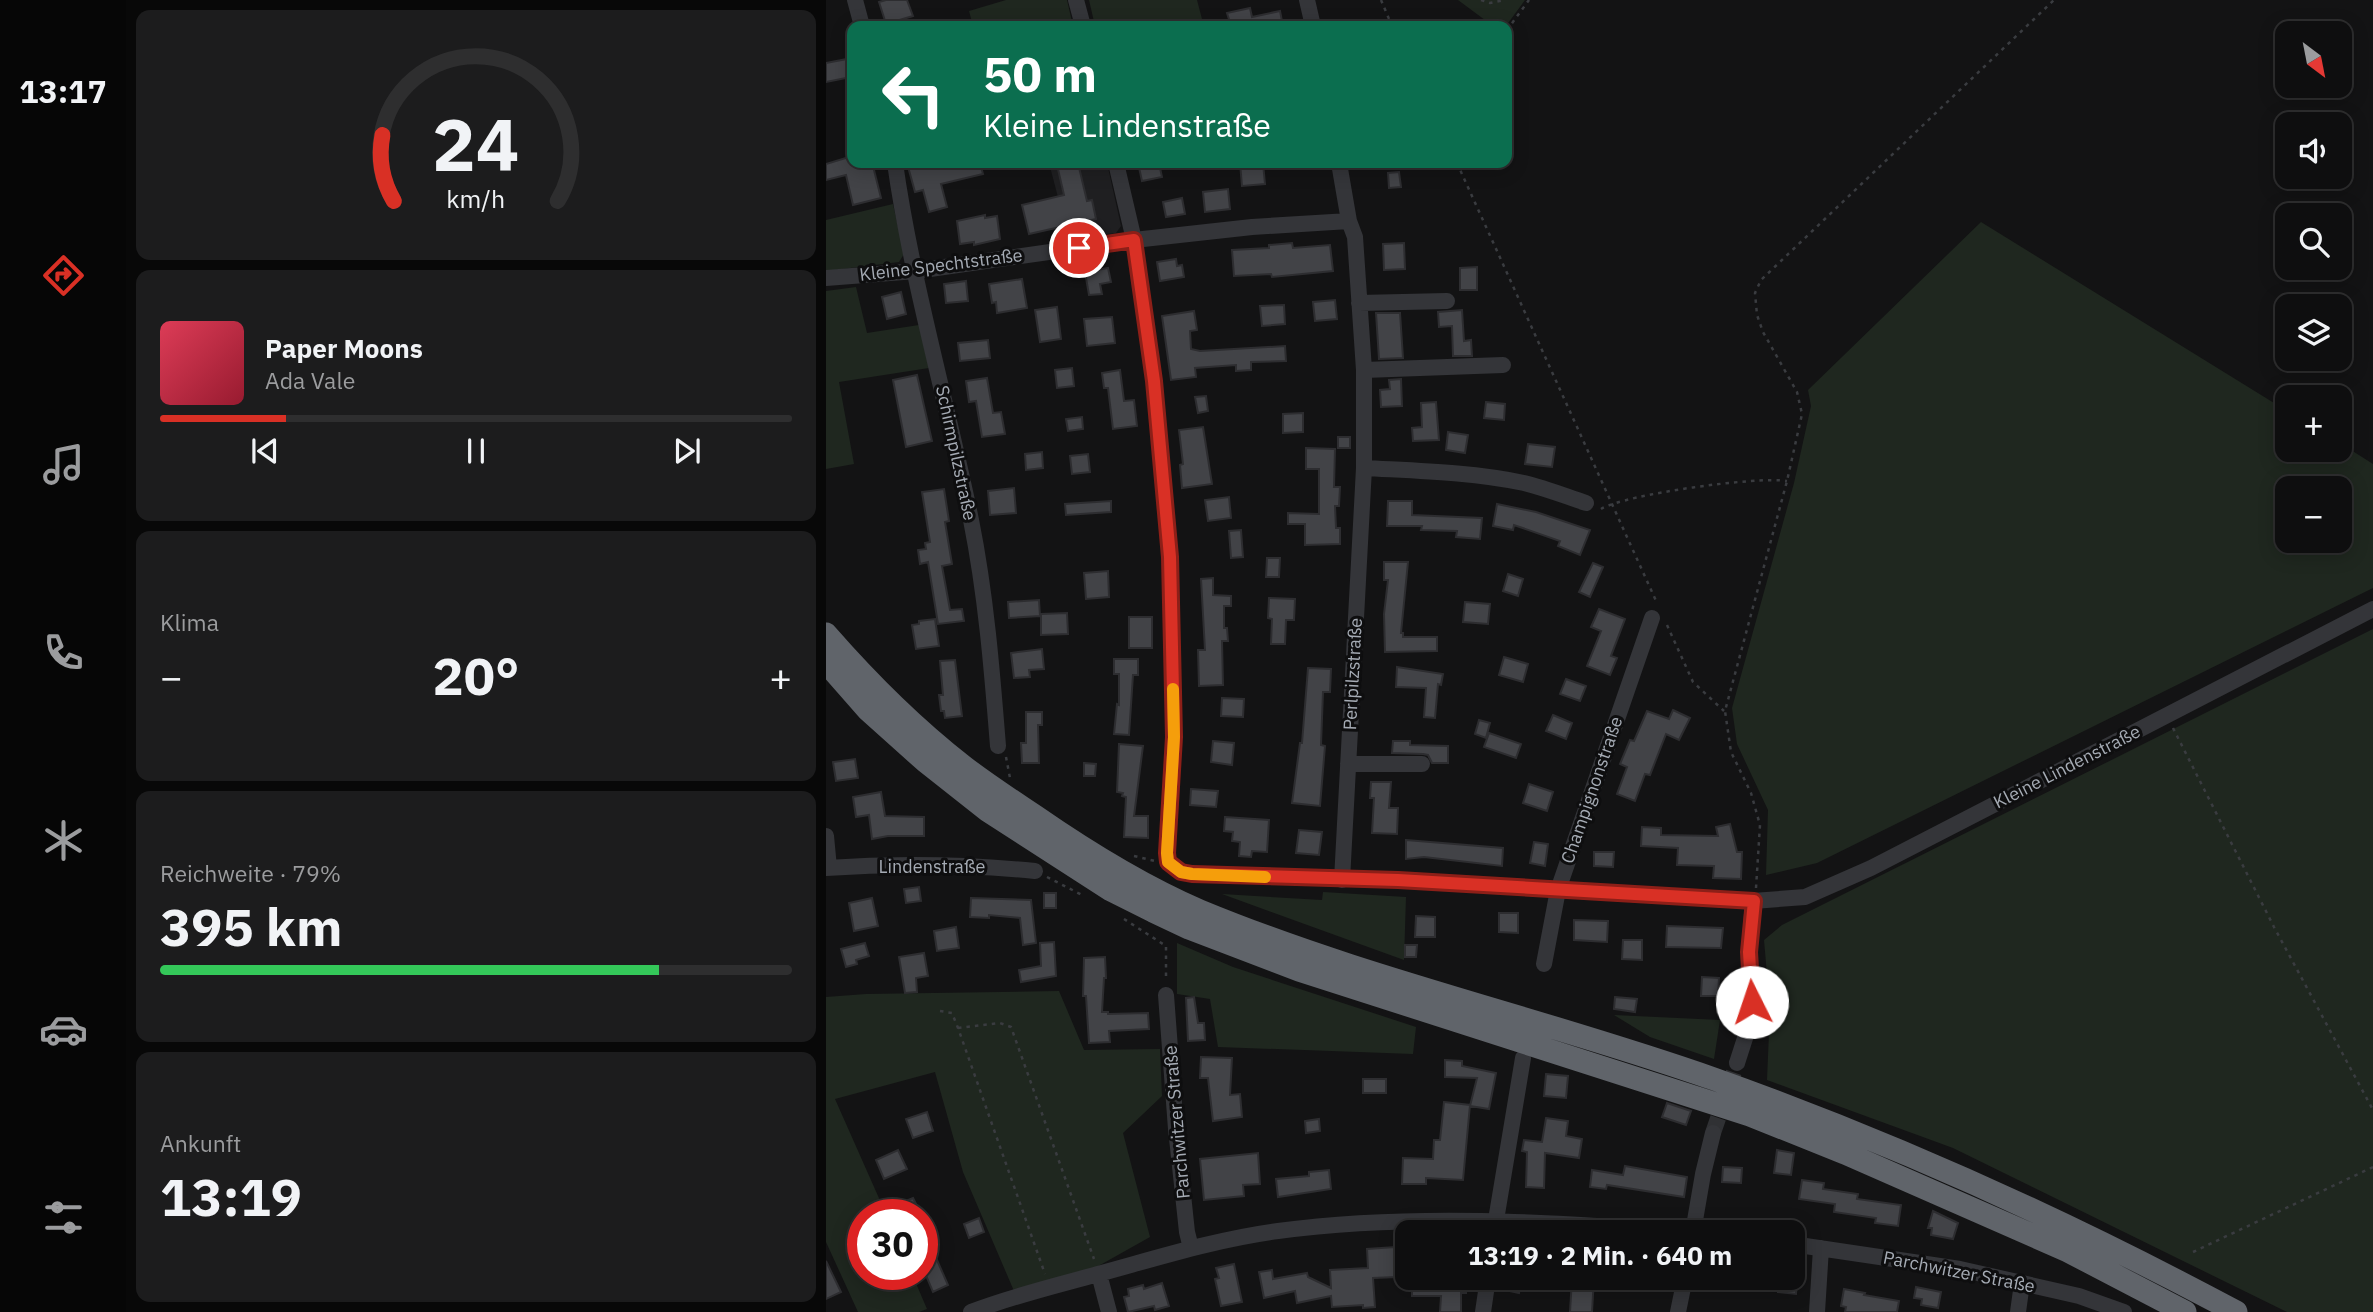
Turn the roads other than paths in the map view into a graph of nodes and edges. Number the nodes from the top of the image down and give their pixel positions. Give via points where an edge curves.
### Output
1 (855, 0) edge
2 (1076, 0) edge
3 (1307, 0) edge
4 (861, 21) edge
5 (1082, 21) edge
6 (1312, 21) edge
7 (896, 168) edge
8 (1117, 168) edge
9 (1340, 168) edge
10 (1349, 221) junction
11 (1134, 240) junction
12 (916, 271) junction
13 (826, 278) edge
14 (1447, 301) dead end
15 (1359, 303) junction
16 (1503, 365) dead end
17 (1364, 370) junction
18 (1364, 468) junction
19 (1586, 503) dead end
20 (2373, 609) edge
21 (1659, 617) road end
22 (826, 634) edge
23 (826, 662) edge
24 (998, 746) road end
25 (1348, 764) junction
26 (1422, 764) dead end
27 (826, 836) edge
28 (827, 868) edge
29 (1034, 871) road end
30 (1342, 880) junction
31 (1558, 890) junction
32 (1754, 901) junction
33 (1544, 964) dead end
34 (1166, 995) road end
35 (1523, 1058) dead end
36 (1737, 1063) tunnel mouth
37 (1713, 1133) tunnel mouth
38 (1495, 1220) edge
39 (1695, 1220) edge
40 (1395, 1223) edge
41 (1805, 1246) edge
42 (1191, 1248) junction
43 (1821, 1248) junction
44 (1100, 1274) junction
45 (2022, 1283) junction
46 (1486, 1290) edge
47 (1683, 1290) edge
48 (971, 1312) edge
49 (1109, 1312) edge
50 (1483, 1312) edge
51 (1678, 1312) edge
52 (1817, 1312) edge
53 (2018, 1312) edge
54 (2124, 1312) edge
55 (2185, 1312) edge
56 (2236, 1312) edge

1 - 4 street
2 - 5 street
3 - 6 street
7 - 12 street, Schirmpilzstraße
8 - 11 street
9 - 10 street, Perlpilzstraße
10 - 11 street, Kleine Spechtstraße
10 - 15 street, Perlpilzstraße via 1355,237
11 - 12 street, Kleine Spechtstraße
11 - 30 street, Kleine Lindenstraße via 1154,381 1170,557 1174,737 1168,862 1192,874
12 - 13 street, Kleine Spechtstraße
12 - 24 street, Schirmpilzstraße via 987,612
14 - 15 street
15 - 17 street, Perlpilzstraße
16 - 17 street
17 - 18 street, Perlpilzstraße
18 - 19 street via 1499,479
18 - 25 street, Perlpilzstraße
20 - 32 street, Kleine Lindenstraße via 1871,868 1805,897
21 - 31 street, Champignonstraße
22 - 56 highway via 888,699 965,768 1072,842 1186,904 1306,950 1652,1058 1835,1124 2128,1254
23 - 55 highway via 878,719 925,761 987,810 1111,891 1189,928 1298,970 1751,1115 2068,1251
25 - 26 street
25 - 30 street, Perlpilzstraße
27 - 28 street, Lindenstraße
28 - 29 street, Lindenstraße via 934,864
30 - 31 street, Kleine Lindenstraße
31 - 32 street, Kleine Lindenstraße
31 - 33 street, Champignonstraße
32 - 36 street via 1749,952 1752,1002
34 - 42 street, Parchwitzer Straße
35 - 38 street
37 - 39 street
40 - 42 street via 1300,1228
41 - 43 street, Parchwitzer Straße
42 - 44 street
43 - 45 street, Parchwitzer Straße
43 - 52 street
44 - 48 street
44 - 49 street
45 - 53 street
45 - 54 street, Parchwitzer Straße
46 - 50 street
47 - 51 street

